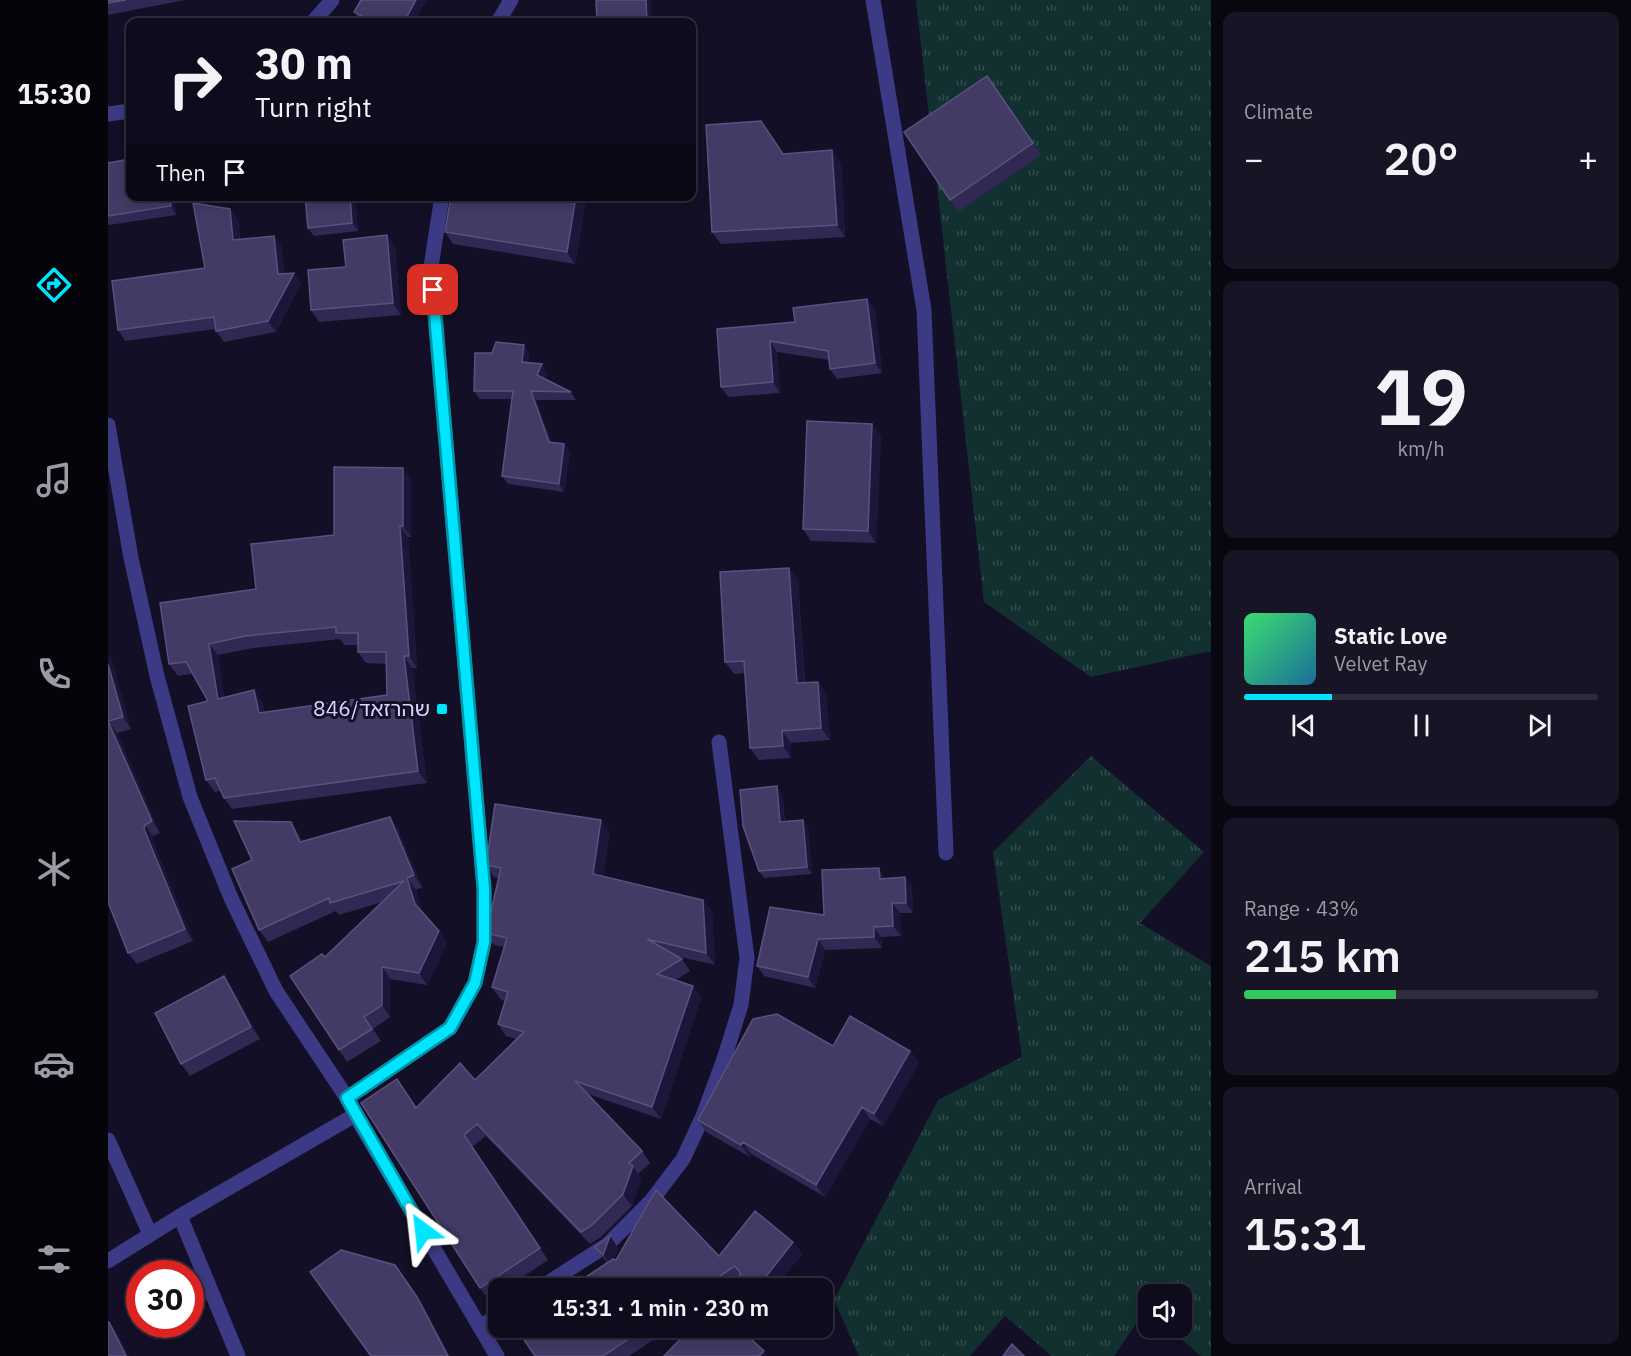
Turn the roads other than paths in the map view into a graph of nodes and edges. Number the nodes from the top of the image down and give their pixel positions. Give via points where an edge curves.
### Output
1 (332, 0) edge
2 (511, 0) edge
3 (873, 0) edge
4 (316, 18) edge
5 (500, 18) edge
6 (126, 112) edge
7 (108, 114) edge
8 (441, 201) edge
9 (108, 425) edge
10 (719, 742) dead end
11 (946, 853) dead end
12 (347, 1098) junction
13 (355, 1115) junction
14 (108, 1140) edge
15 (180, 1216) junction
16 (150, 1234) junction
17 (108, 1261) edge
18 (556, 1278) edge
19 (488, 1322) edge
20 (480, 1327) junction
21 (238, 1356) edge
22 (497, 1356) edge

1 - 4 street
2 - 5 street
3 - 11 street via 924,310
6 - 7 street
8 - 12 street via 431,267 483,878 484,942 475,983 450,1028
9 - 12 street via 157,676 190,797 231,898 276,992
10 - 18 street via 747,958 741,1005 704,1116 683,1159 651,1201 607,1245
12 - 13 street
13 - 15 street
13 - 20 street
14 - 16 street
15 - 16 street
15 - 21 street
16 - 17 street
19 - 20 street
20 - 22 street

